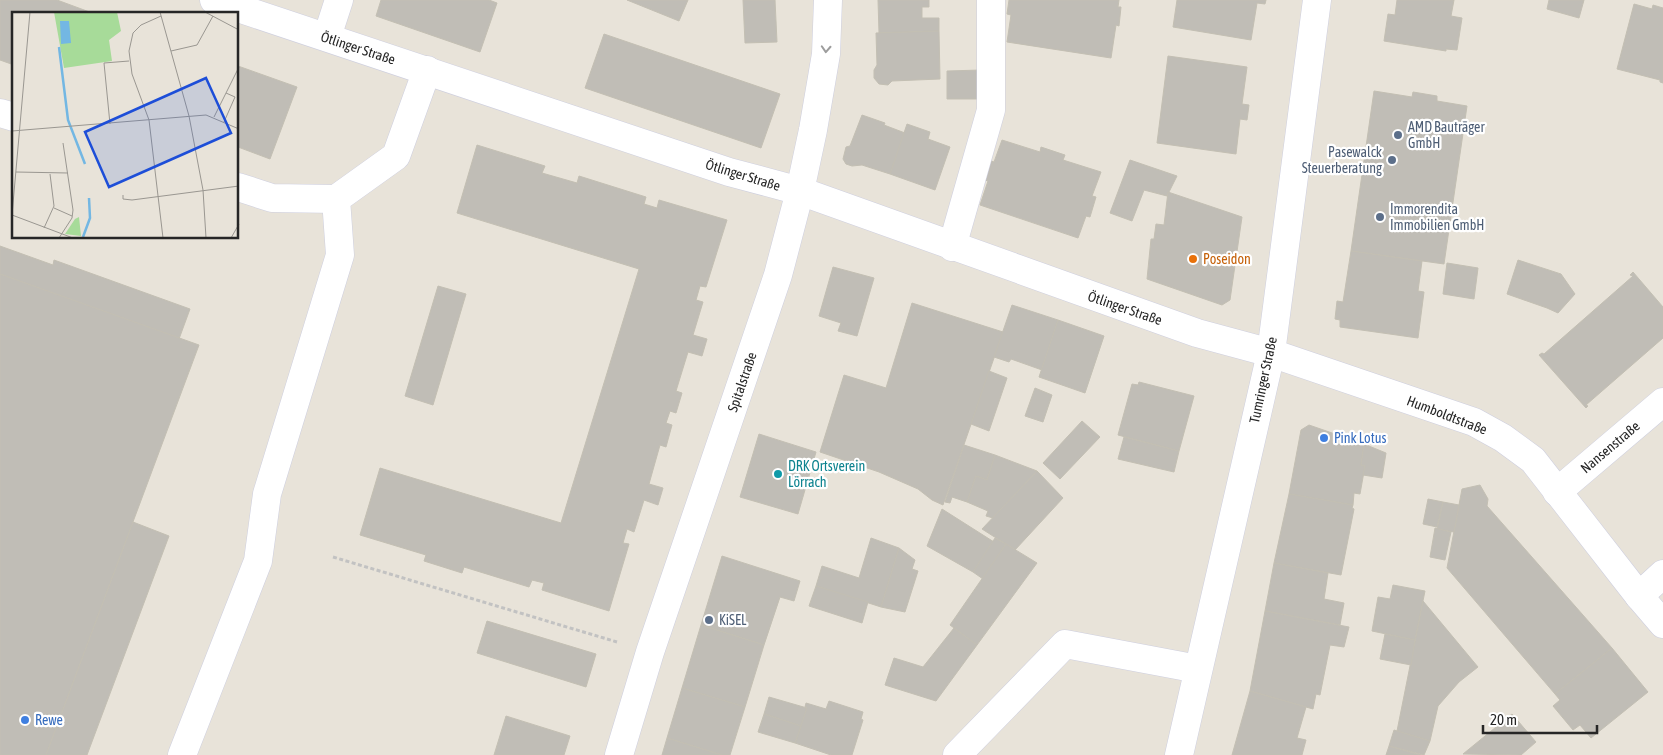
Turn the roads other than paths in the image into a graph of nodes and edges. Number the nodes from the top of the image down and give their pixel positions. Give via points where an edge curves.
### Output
1 (214, 0) edge
2 (339, 0) edge
3 (828, 0) edge
4 (990, 0) edge
5 (1317, 0) edge
6 (327, 37) junction
7 (427, 70) junction
8 (239, 187) edge
9 (800, 191) junction
10 (336, 199) junction
11 (952, 247) junction
12 (1271, 354) junction
13 (1663, 402) edge
14 (1557, 492) junction
15 (1663, 574) edge
16 (1639, 596) junction
17 (1663, 624) edge
18 (1198, 669) junction
19 (182, 755) edge
20 (619, 755) edge
21 (957, 755) edge
22 (1179, 755) edge

1 - 6 street, Ötlinger Straße
2 - 6 street
3 -> 9 street, Spitalstraße via 826,54
4 - 11 street via 991,110
5 - 12 street, Tumringer Straße
6 - 7 street, Ötlinger Straße
7 - 9 street, Ötlinger Straße via 729,172
7 - 10 street via 396,156
8 - 10 street via 272,198
9 - 11 street, Ötlinger Straße
9 - 20 street, Spitalstraße via 778,275 650,652
10 - 19 street via 340,255 267,494 258,561
11 - 12 street, Ötlinger Straße via 1197,333
12 - 14 street, Humboldtstraße via 1474,422 1503,438 1532,460
12 - 18 street, Tumringer Straße
13 - 14 street, Nansenstraße
14 - 16 street, Humboldtstraße
15 - 16 street
16 - 17 street, Humboldtstraße
18 - 21 street via 1065,644
18 - 22 street, Tumringer Straße

